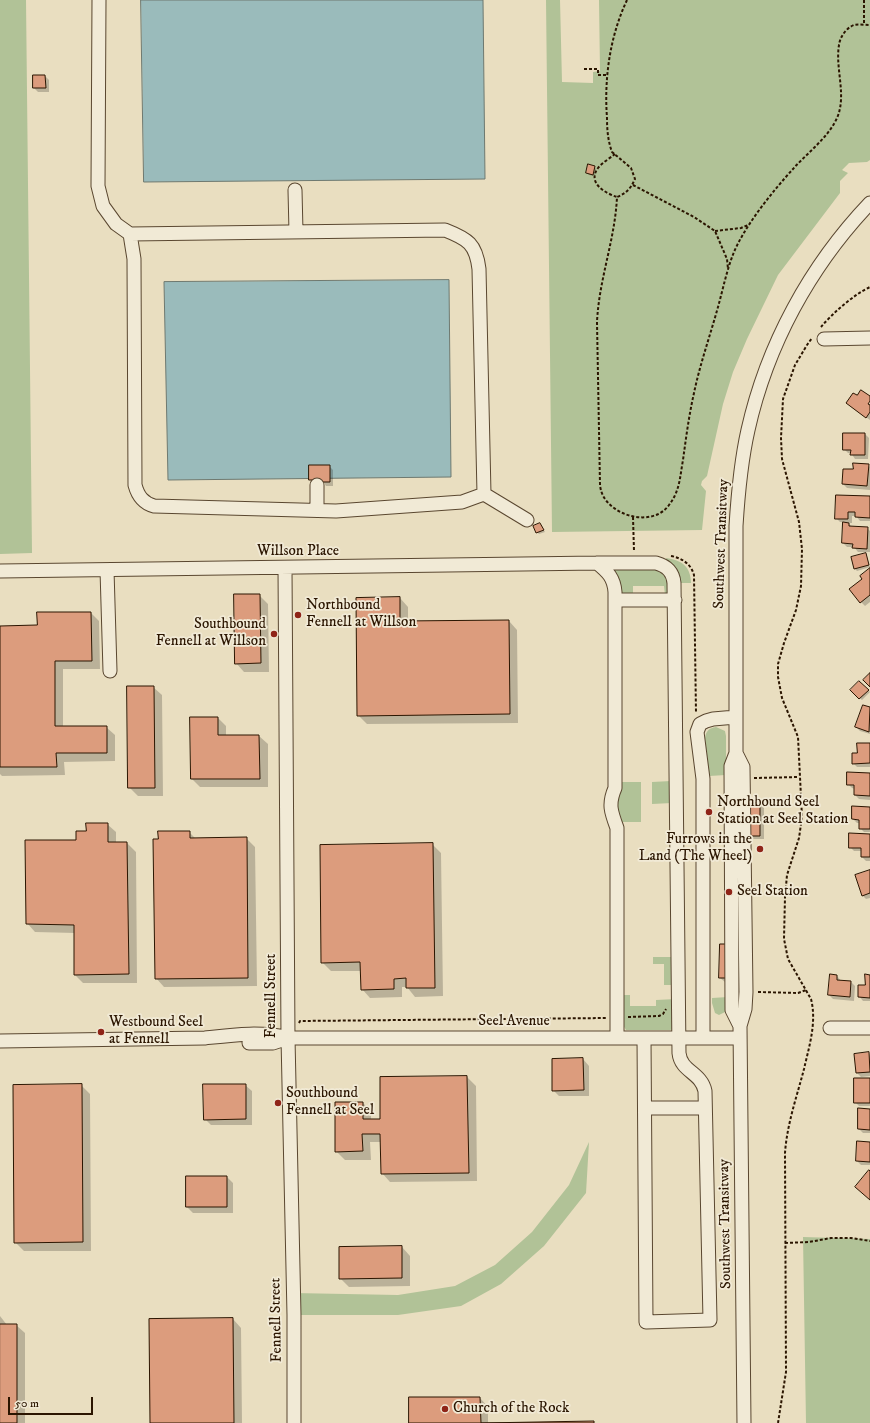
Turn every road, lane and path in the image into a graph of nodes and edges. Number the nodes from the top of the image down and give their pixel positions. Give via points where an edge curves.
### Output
1 (99, 0) edge
2 (627, 0) edge
3 (864, 0) edge
4 (864, 25) junction
5 (870, 25) edge
6 (584, 69) dead end
7 (607, 75) junction
8 (615, 154) junction
9 (632, 185) junction
10 (294, 190) dead end
11 (617, 197) junction
12 (870, 203) edge
13 (750, 224) junction
14 (715, 231) junction
15 (296, 232) junction
16 (130, 234) junction
17 (728, 273) junction
18 (870, 287) edge
19 (820, 334) junction
20 (870, 338) edge
21 (317, 485) dead end
22 (484, 494) junction
23 (317, 510) junction
24 (633, 517) junction
25 (527, 520) dead end
26 (634, 536) dead end
27 (597, 564) junction
28 (285, 568) junction
29 (107, 570) junction
30 (0, 571) edge
31 (615, 596) junction
32 (675, 600) junction
33 (110, 671) dead end
34 (736, 717) junction
35 (736, 753) junction
36 (806, 990) junction
37 (746, 992) junction
38 (667, 1006) dead end
39 (617, 1018) junction
40 (830, 1028) dead end
41 (870, 1028) edge
42 (740, 1032) junction
43 (617, 1037) junction
44 (288, 1038) junction
45 (644, 1038) junction
46 (679, 1038) junction
47 (703, 1038) junction
48 (0, 1041) edge
49 (645, 1108) junction
50 (705, 1108) junction
51 (870, 1241) edge
52 (785, 1242) junction
53 (294, 1423) edge
54 (744, 1423) edge
55 (778, 1423) edge

1 - 16 street via 98,186 103,206 116,224
2 - 7 path via 615,32
3 - 4 path
4 - 5 path
4 - 13 path via 849,28 841,39 841,98 832,125 792,170
6 - 7 path via 598,69 598,75
7 - 8 path via 608,135
8 - 9 path via 632,168 635,178
8 - 11 path via 598,168 594,179 600,188
9 - 11 path via 624,194
9 - 14 path via 694,217
10 - 15 street
11 - 24 path via 598,309 600,485 606,501 616,510
12 - 34 street, Southwest Transitway via 823,259 794,307 765,371 749,424 741,467 736,526
13 - 14 path via 741,228
13 - 17 path via 734,252
14 - 17 path via 727,259
15 - 16 street
15 - 22 street via 445,230 461,236 472,246 478,256 480,269
16 - 23 street via 134,259 135,485 138,496 147,504 154,506
17 - 24 path via 694,394 678,491 662,512 646,517
18 - 19 path via 830,317
19 - 20 street
19 - 36 path via 803,351 795,365 783,399 781,438 782,459 802,549 802,586 778,664 782,698 798,737 802,817 799,838 785,887 784,939 788,960
21 - 23 street
22 - 23 street via 462,502 336,511
22 - 25 street
24 - 26 path
27 - 28 street, Willson Place
27 - 31 street via 610,574
27 - 32 street, Willson Place via 661,564 672,573
28 - 29 street, Willson Place
28 - 44 street, Fennell Street
29 - 30 street, Willson Place
29 - 33 street
31 - 32 street
31 - 39 street via 615,788 611,798 611,812 617,828
32 - 46 street
34 - 35 street, Southwest Transitway
34 - 47 street via 706,721 700,724 697,732 703,779
35 - 37 street, Southwest Transitway via 743,767
35 - 42 street, Southwest Transitway via 731,766 732,1010
36 - 37 path via 798,993
36 - 52 path via 812,1004 813,1028 786,1144
37 - 42 street, Southwest Transitway
38 - 39 path via 659,1016
39 - 43 street
39 - 44 path via 300,1021
40 - 41 street
42 - 47 street, Seel Avenue
42 - 54 street, Southwest Transitway
43 - 44 street, Seel Avenue
43 - 45 street, Seel Avenue
44 - 48 street, Seel Avenue via 274,1034 205,1038
44 - 53 street, Fennell Street
45 - 46 street, Seel Avenue
45 - 49 street
46 - 47 street, Seel Avenue
46 - 50 street via 681,1060 684,1066 696,1075 705,1091
49 - 50 street
49 - 50 street via 646,1322 710,1320
51 - 52 path via 831,1238 809,1242
52 - 55 path via 786,1372

